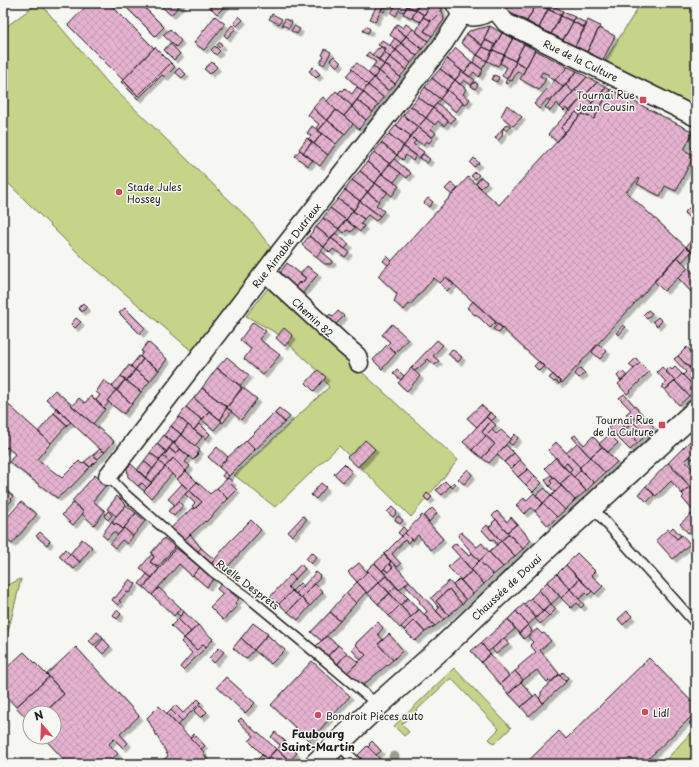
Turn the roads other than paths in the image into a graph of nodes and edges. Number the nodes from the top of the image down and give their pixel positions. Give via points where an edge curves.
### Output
1 (494, 5) edge
2 (459, 8) edge
3 (696, 118) edge
4 (265, 272) junction
5 (358, 363) dead end
6 (696, 411) edge
7 (108, 476) joint
8 (592, 507) junction
9 (696, 624) edge
10 (378, 705) junction
11 (337, 743) junction
12 (316, 764) edge
13 (358, 764) edge

1 - 2 street, Rue de la Culture via 487,13 479,16 471,16
1 - 3 street, Rue de la Culture via 506,23
2 - 4 street, Rue Aimable Dutrieux via 441,46
4 - 5 street, Chemin 82 via 357,356
4 - 7 street, Rue Aimable Dutrieux
6 - 8 main road, Chaussée de Douai
7 - 10 lane, Ruelle Desprets via 212,571 253,601
8 - 9 lane
8 - 10 main road, Chaussée de Douai
10 - 11 main road, Chaussée de Douai
11 - 12 main road, Chaussée de Douai
11 - 13 lane

